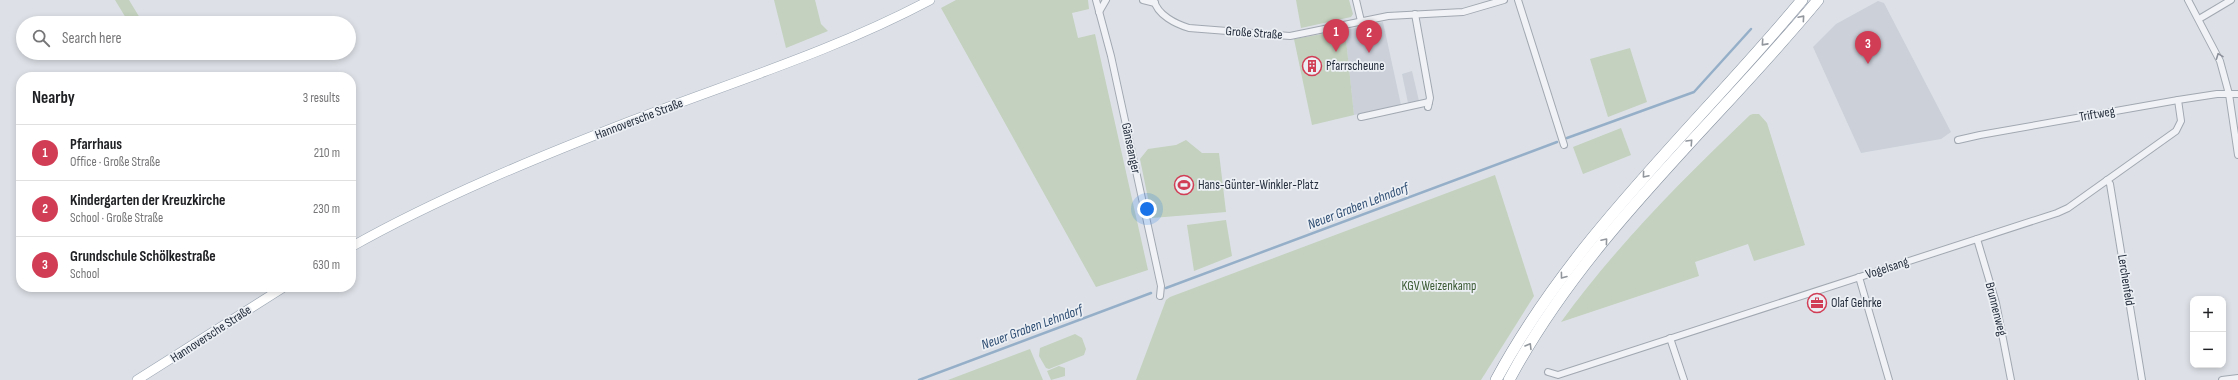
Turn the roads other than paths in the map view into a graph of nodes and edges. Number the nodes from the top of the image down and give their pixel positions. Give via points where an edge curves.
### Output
1 (930, 0) edge
2 (1096, 0) edge
3 (1106, 0) edge
4 (1143, 0) edge
5 (1356, 0) edge
6 (1504, 0) edge
7 (1518, 0) edge
8 (1794, 0) edge
9 (1802, 0) edge
10 (1818, 0) edge
11 (2188, 0) edge
12 (2231, 0) edge
13 (1155, 2) edge
14 (1099, 12) junction
15 (1415, 14) junction
16 (1790, 15) junction
17 (2199, 19) junction
18 (1361, 21) junction
19 (2229, 94) junction
20 (2238, 94) edge
21 (2178, 100) junction
22 (1361, 117) dead end
23 (1958, 140) dead end
24 (1564, 145) dead end
25 (2238, 155) edge
26 (2107, 180) junction
27 (1977, 239) junction
28 (356, 244) edge
29 (1859, 277) junction
30 (276, 292) edge
31 (1160, 296) dead end
32 (1670, 338) junction
33 (1548, 372) dead end
34 (2238, 378) edge
35 (137, 380) edge
36 (1496, 380) edge
37 (1509, 380) edge
38 (1684, 380) edge
39 (1889, 380) edge
40 (2011, 380) edge
41 (2142, 380) edge
42 (2222, 380) edge

1 - 28 main road, Hannoversche Straße via 838,45 631,121 560,150 421,211
2 - 14 street, Gänseanger
3 - 14 street
4 - 13 street, Große Straße
5 - 18 street
6 - 15 street, Große Straße via 1463,12
7 - 24 street
8 - 16 highway
9 - 16 highway
37 -> 10 highway via 1545,321 1594,254 1671,163
11 - 17 street
12 - 17 street
13 - 18 street, Große Straße via 1162,13 1177,24 1204,30 1290,36
14 - 31 street, Gänseanger via 1161,286
15 - 18 street, Große Straße
15 - 22 street via 1430,98 1428,104
16 -> 36 highway via 1657,162 1585,247 1534,315
19 -> 17 street via 2220,61
19 - 20 street, Triftweg
19 - 21 street, Triftweg
19 - 25 street
21 - 23 street, Triftweg
21 - 26 street, Vogelsang via 2181,121 2176,131
26 - 27 street, Vogelsang via 2068,208
26 - 41 street, Lerchenfeld via 2110,184
27 - 29 street, Vogelsang
27 - 40 street, Brunnenweg via 1996,303
29 - 32 street, Vogelsang
29 - 39 street
30 - 35 main road, Hannoversche Straße
32 - 33 street, Vogelsang via 1558,375
32 - 38 street
34 - 42 street

